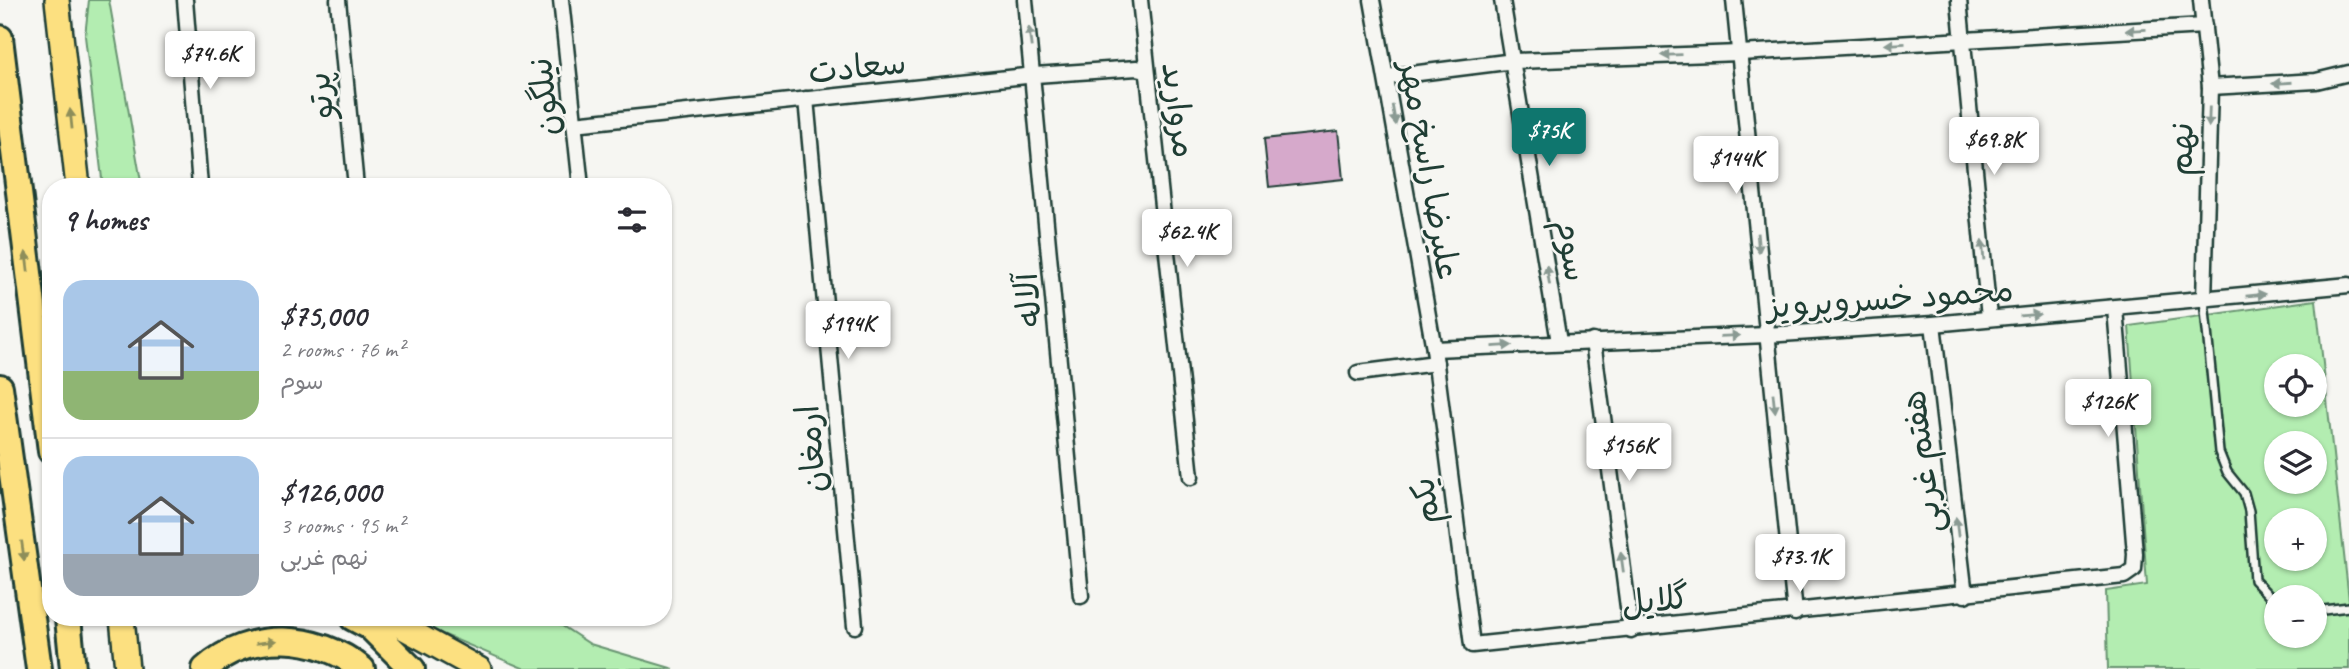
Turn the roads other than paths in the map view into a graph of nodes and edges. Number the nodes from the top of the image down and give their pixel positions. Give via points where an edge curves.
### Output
1 (57, 0) edge
2 (73, 0) edge
3 (185, 0) edge
4 (338, 0) edge
5 (561, 0) edge
6 (1025, 0) edge
7 (1140, 0) edge
8 (1372, 0) edge
9 (1502, 0) edge
10 (1734, 0) edge
11 (1959, 0) edge
12 (2201, 0) edge
13 (2204, 26) junction
14 (0, 38) edge
15 (1963, 40) junction
16 (1740, 53) junction
17 (1514, 61) junction
18 (1146, 70) junction
19 (2349, 73) edge
20 (1035, 75) junction
21 (1387, 77) junction
22 (67, 85) junction
23 (2210, 87) junction
24 (806, 99) junction
25 (574, 124) junction
26 (77, 178) edge
27 (199, 178) edge
28 (355, 178) edge
29 (580, 178) edge
30 (2349, 285) edge
31 (2204, 300) junction
32 (2115, 308) junction
33 (1989, 318) junction
34 (1933, 324) junction
35 (1766, 335) junction
36 (1593, 341) junction
37 (1559, 342) junction
38 (1435, 356) junction
39 (1358, 373) dead end
40 (42, 378) edge
41 (0, 387) edge
42 (1191, 477) dead end
43 (2264, 590) edge
44 (1965, 594) junction
45 (1081, 596) dead end
46 (2349, 607) edge
47 (2327, 610) edge
48 (1795, 613) junction
49 (69, 626) edge
50 (123, 626) edge
51 (368, 626) edge
52 (401, 626) edge
53 (855, 626) dead end
54 (1631, 630) junction
55 (1472, 645) joint
56 (39, 669) edge
57 (73, 669) edge
58 (127, 669) edge
59 (205, 669) edge
60 (362, 669) edge
61 (412, 669) edge
62 (479, 669) edge

1 - 22 main road
2 - 22 main road
3 - 27 street
4 - 28 street, پرتو
5 - 25 street, نیلگون
20 -> 6 street, آلاله
7 - 18 street, مروارید
8 - 21 street, علیرضا راسخ مهر
9 - 17 street, سوم
10 - 16 street
11 - 15 street
12 - 13 street, نهم
13 -> 15 street
13 - 23 street, نهم
40 -> 14 highway
15 -> 16 street
33 -> 15 street
16 -> 17 street
16 -> 35 street
17 - 21 street
37 -> 17 street, سوم
18 - 20 street, سعادت
18 - 42 street, مروارید via 1153,99
19 -> 23 street via 2316,81
20 - 24 street, سعادت
20 - 45 street, آلاله
21 -> 38 street, علیرضا راسخ مهر
26 -> 22 main road
23 -> 31 street, نهم
24 - 25 street, سعادت
24 - 53 street, ارمغان
25 - 29 street, نیلگون
31 -> 30 street, محمود خسروپرویز
31 - 32 street, محمود خسروپرویز
31 - 43 lane via 2219,453 2244,493 2254,580
33 -> 32 street, محمود خسروپرویز
32 - 44 street, گلایل via 2134,569 2124,576
33 - 34 street, محمود خسروپرویز
34 - 35 street, محمود خسروپرویز
44 -> 34 street, هفتم غربی
36 -> 35 street, محمود خسروپرویز
35 -> 48 street
36 - 37 street, محمود خسروپرویز
54 -> 36 street
38 -> 37 street, محمود خسروپرویز
38 - 39 street, محمود خسروپرویز
38 - 55 street, یکم
41 -> 56 highway
44 - 48 street, گلایل
46 - 47 lane
48 - 54 street, گلایل
49 - 57 highway
50 - 58 main road
51 - 61 highway
52 - 62 main road
54 - 55 street, گلایل
59 -> 60 highway via 231,649 266,641 300,641 342,653

